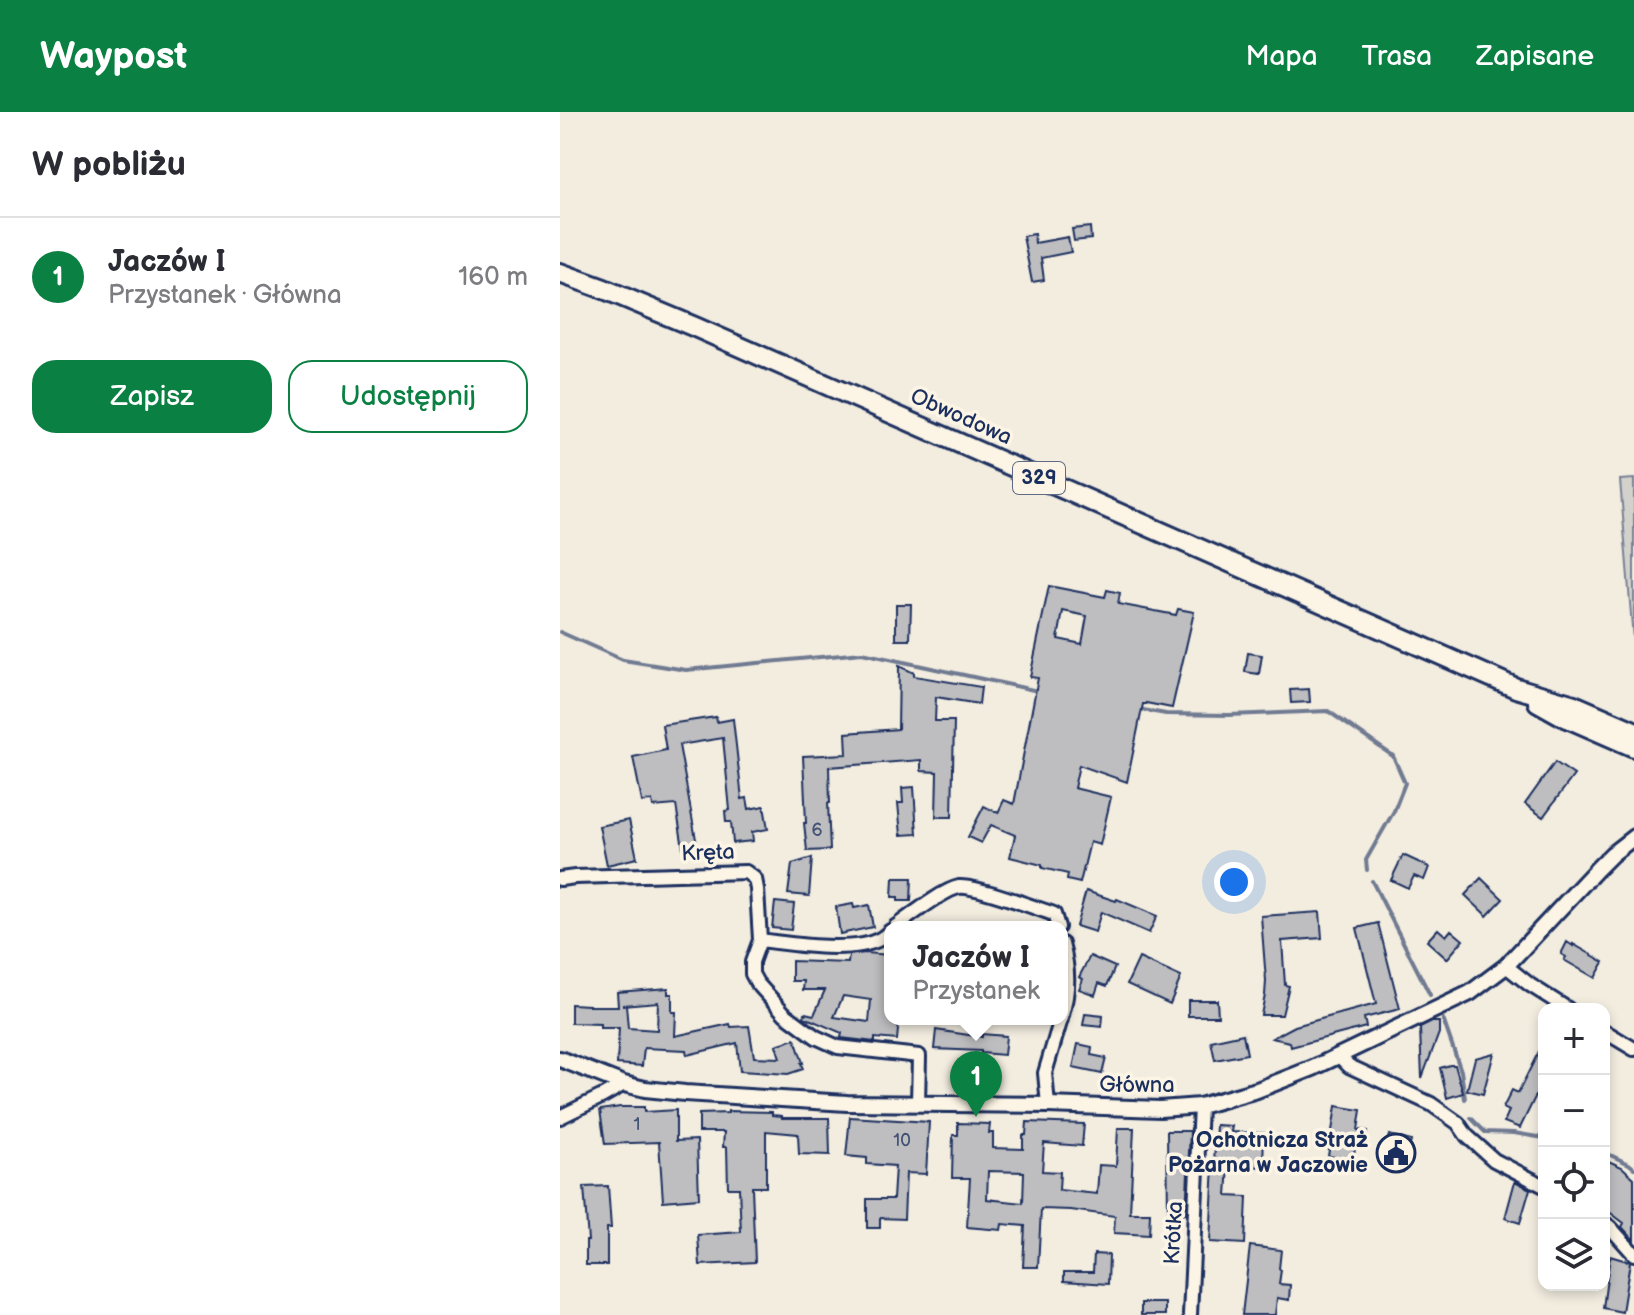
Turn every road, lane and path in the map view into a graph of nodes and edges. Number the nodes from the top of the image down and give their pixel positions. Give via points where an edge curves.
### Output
1 (560, 273) edge
2 (1516, 688) junction
3 (1634, 731) edge
4 (1634, 747) edge
5 (1634, 837) edge
6 (560, 879) edge
7 (904, 921) edge
8 (1056, 921) edge
9 (884, 936) edge
10 (760, 940) junction
11 (1506, 966) junction
12 (1558, 1003) edge
13 (1059, 1025) edge
14 (1610, 1035) edge
15 (1634, 1049) edge
16 (1339, 1056) junction
17 (560, 1059) edge
18 (624, 1084) junction
19 (918, 1104) junction
20 (1048, 1105) junction
21 (1200, 1106) junction
22 (560, 1117) edge
23 (1538, 1183) edge
24 (1610, 1227) edge
25 (1634, 1254) edge
26 (1190, 1315) edge

1 - 2 main road, Obwodowa / 329 via 695,327
2 - 3 main road, Obwodowa / 329
2 - 4 main road, Obwodowa / 329 via 1563,716
5 - 11 street, Główna
6 - 10 street, Kręta via 746,872 755,879
7 - 8 street via 958,887 1054,914
9 - 10 street via 860,945
10 - 19 street, Kręta via 752,962 757,983 816,1037 838,1047 919,1056
11 - 12 street
11 - 16 street, Główna via 1470,993
13 - 20 street via 1045,1073
14 - 15 street
16 - 21 street, Główna via 1257,1090
16 - 23 street via 1349,1066 1440,1109 1494,1160
17 - 18 street, Główna
18 - 19 street, Główna via 685,1093
18 - 22 street
19 - 20 street, Główna
20 - 21 street, Główna
21 - 26 street, Krótka
24 - 25 street

